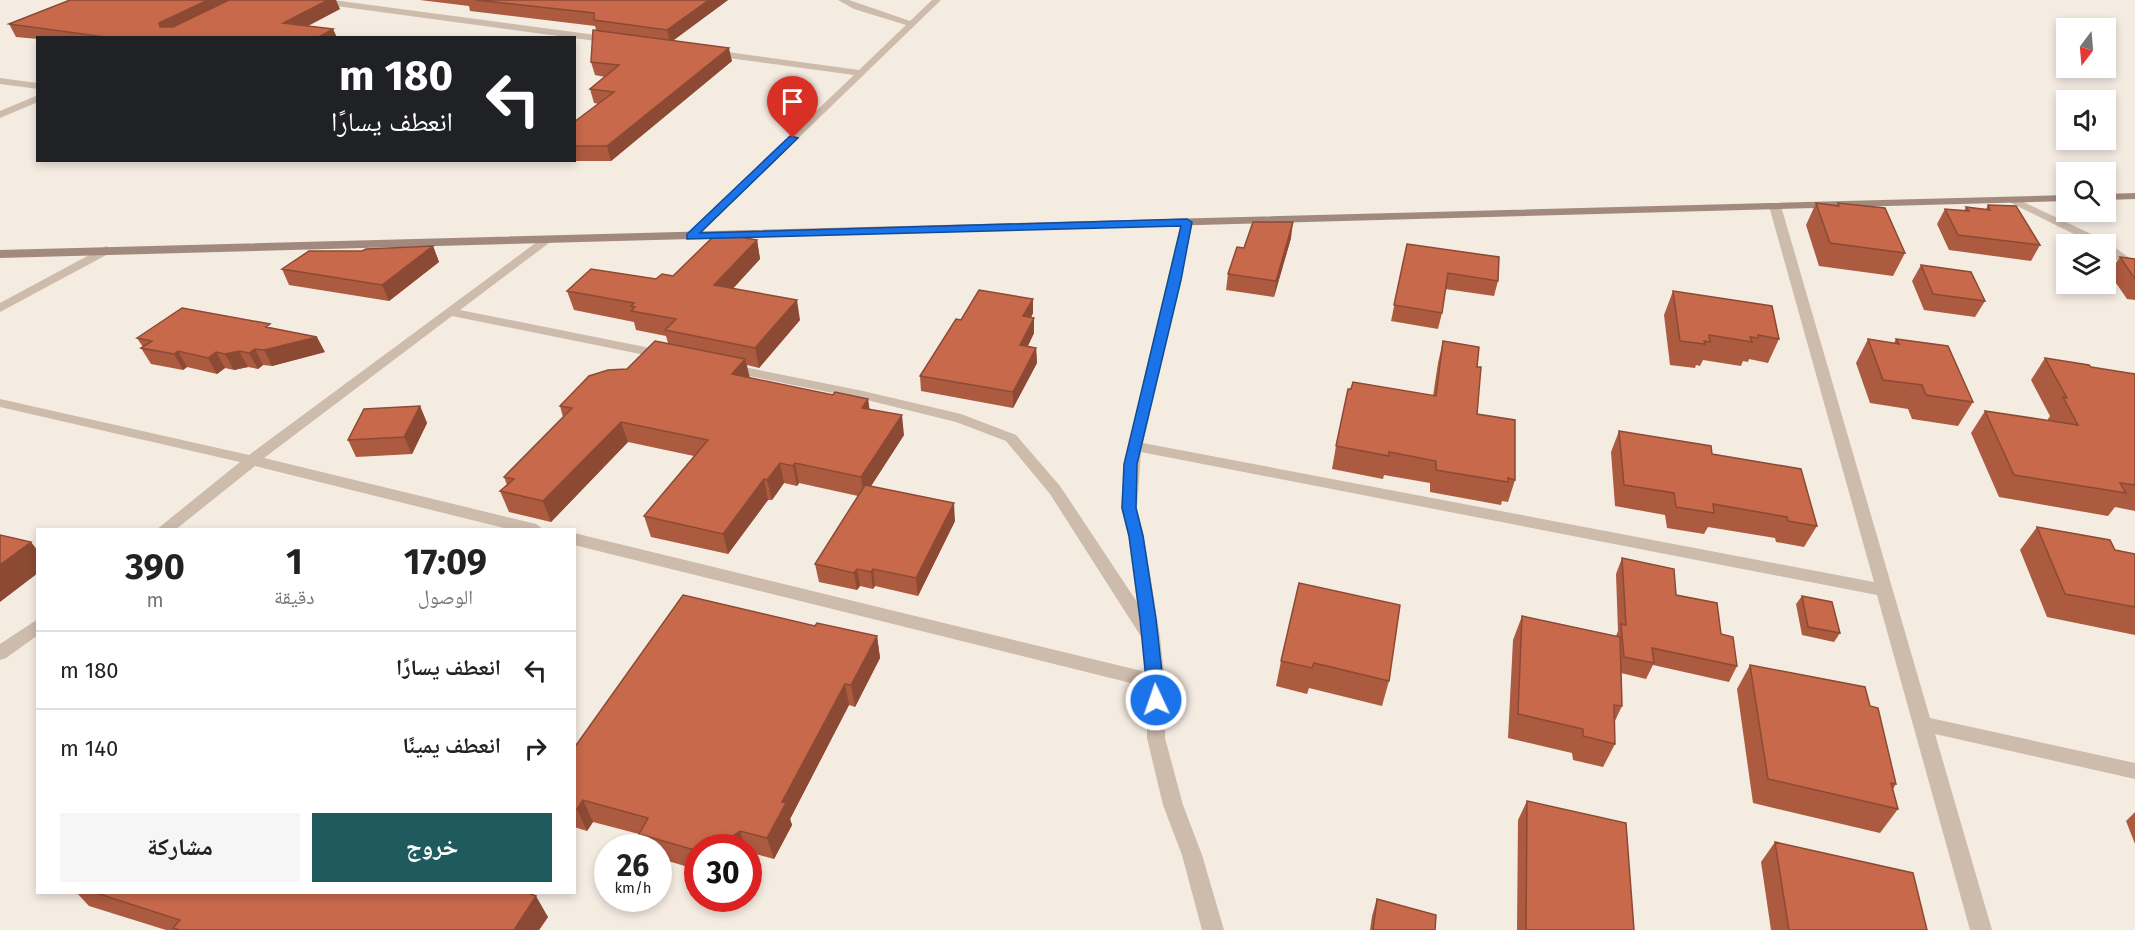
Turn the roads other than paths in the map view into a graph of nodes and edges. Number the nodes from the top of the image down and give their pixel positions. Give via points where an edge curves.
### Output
1 (315, 0) edge
2 (842, 0) edge
3 (937, 0) edge
4 (912, 24) junction
5 (624, 41) edge
6 (707, 52) edge
7 (861, 73) junction
8 (0, 81) edge
9 (36, 86) edge
10 (36, 99) edge
11 (0, 115) edge
12 (2135, 196) edge
13 (2116, 197) edge
14 (2056, 198) edge
15 (2013, 200) junction
16 (1775, 206) junction
17 (1187, 222) junction
18 (2082, 234) edge
19 (690, 237) junction
20 (545, 240) junction
21 (106, 250) junction
22 (0, 254) edge
23 (2116, 254) edge
24 (2135, 268) edge
25 (0, 308) edge
26 (450, 312) junction
27 (680, 358) edge
28 (715, 366) edge
29 (0, 403) edge
30 (1135, 446) junction
31 (252, 460) junction
32 (167, 528) edge
33 (528, 528) edge
34 (576, 539) edge
35 (1883, 590) junction
36 (36, 626) edge
37 (1151, 637) junction
38 (0, 653) edge
39 (1156, 682) junction
40 (1922, 724) junction
41 (2135, 771) edge
42 (1213, 930) edge
43 (1981, 930) edge

1 - 5 street
2 - 4 street
3 - 4 street
4 - 7 street
6 - 7 street
7 - 19 street
8 - 9 street
10 - 11 street
12 - 13 street
14 - 15 street
15 - 16 street
15 - 18 street
16 - 17 street
16 - 35 street
17 - 19 street
17 - 30 street
19 - 20 street
20 - 21 street
20 - 26 street
21 - 22 street
21 - 25 street
23 - 24 street
26 - 27 street
26 - 31 street
28 - 37 street via 896,403 960,419 1011,438 1055,490
29 - 31 street
30 - 35 street
30 - 37 street via 1129,508
31 - 32 street
31 - 33 street
34 - 39 street
35 - 40 street
36 - 38 street
37 - 39 street
39 - 42 street via 1156,738
40 - 41 street
40 - 43 street

